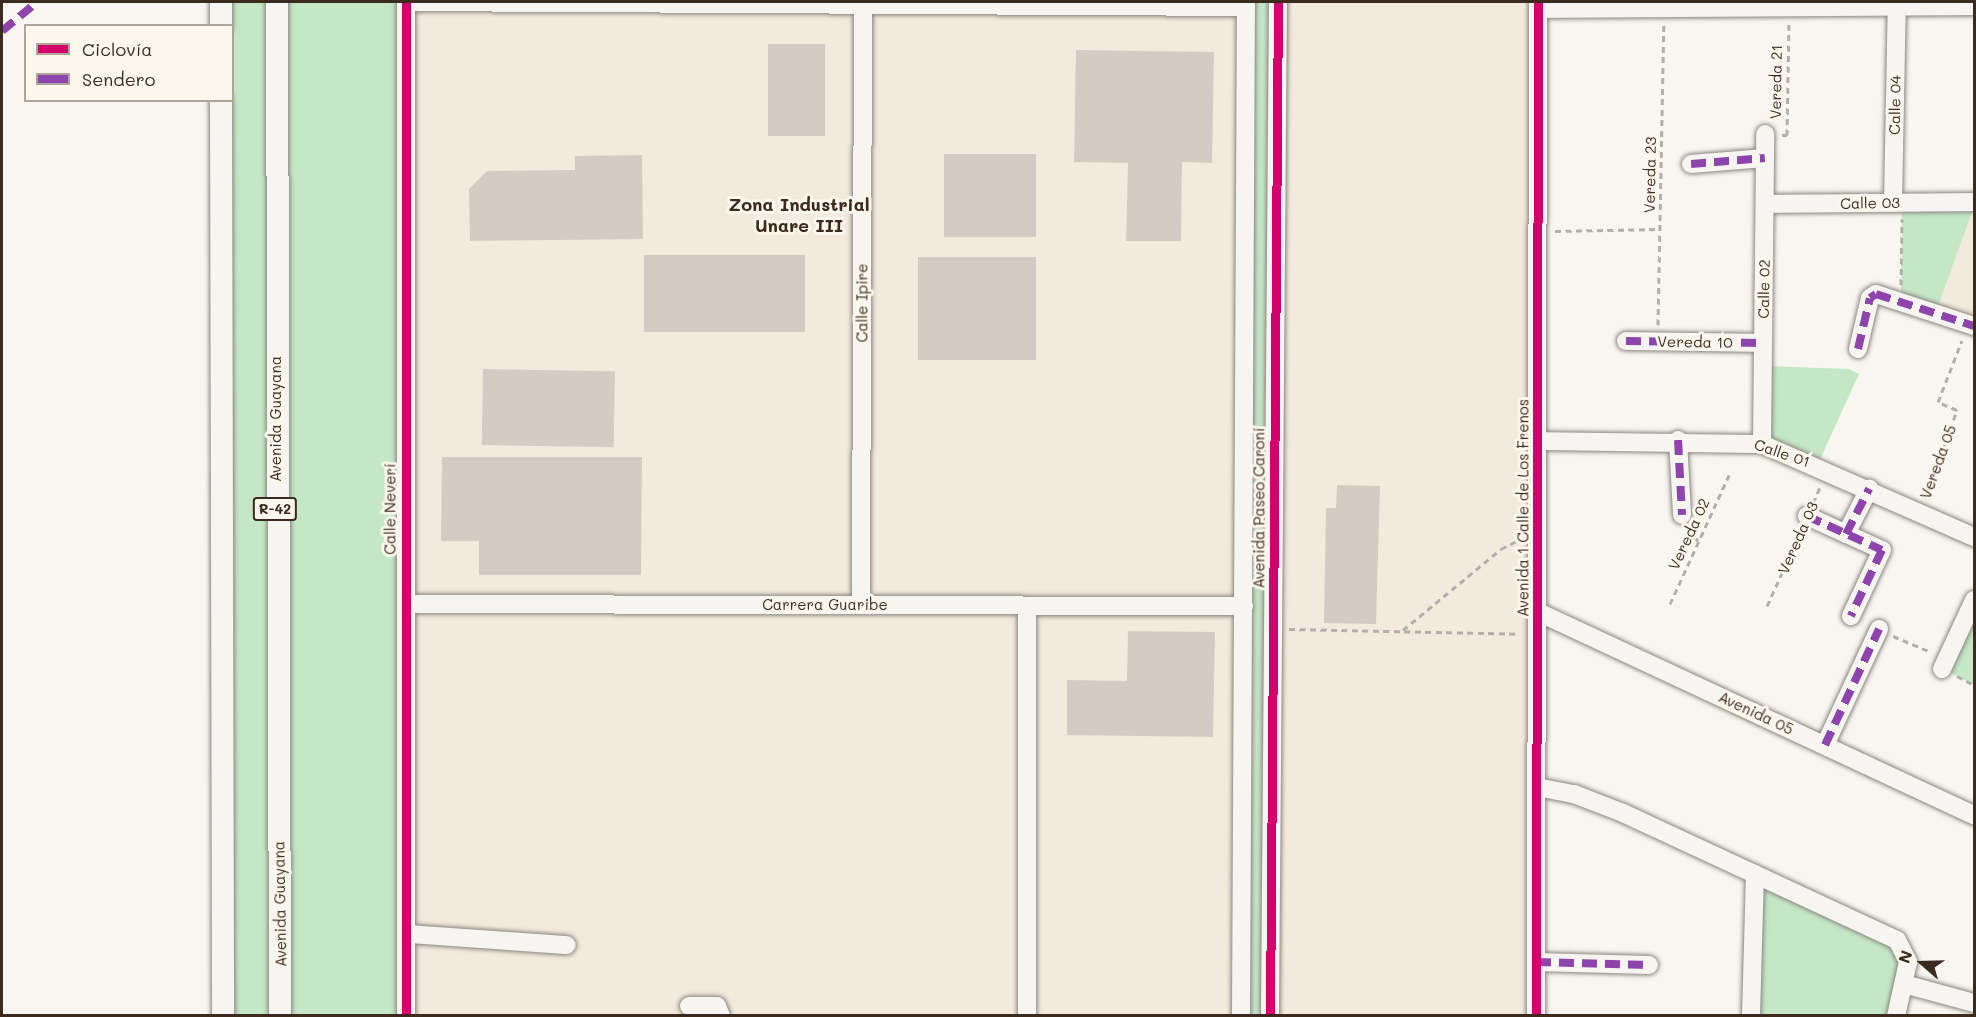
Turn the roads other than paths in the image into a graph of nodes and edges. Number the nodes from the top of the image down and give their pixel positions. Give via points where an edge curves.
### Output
1 (221, 2) edge
2 (277, 2) edge
3 (406, 2) edge
4 (863, 2) edge
5 (1278, 2) edge
6 (1246, 4) edge
7 (1897, 4) edge
8 (1538, 5) edge
9 (1974, 6) edge
10 (221, 24) edge
11 (221, 102) edge
12 (1765, 135) road end
13 (1765, 158) junction
14 (1691, 164) dead end
15 (1974, 202) edge
16 (1897, 203) junction
17 (1765, 204) junction
18 (1971, 325) edge
19 (1626, 341) dead end
20 (1763, 343) junction
21 (1858, 349) dead end
22 (1678, 440) junction
23 (1538, 441) junction
24 (1762, 444) junction
25 (1869, 489) junction
26 (1682, 515) dead end
27 (1808, 516) road end
28 (1846, 534) junction
29 (1974, 537) edge
30 (1974, 600) edge
31 (406, 604) junction
32 (861, 605) junction
33 (1245, 606) junction
34 (1027, 607) junction
35 (1538, 612) junction
36 (1851, 616) dead end
37 (1879, 629) road end
38 (1944, 664) road end
39 (1825, 745) junction
40 (1537, 787) junction
41 (1974, 815) edge
42 (1755, 874) junction
43 (408, 934) junction
44 (567, 945) dead end
45 (1536, 962) junction
46 (1649, 965) dead end
47 (1904, 984) junction
48 (1974, 1003) edge
49 (689, 1006) dead end
50 (223, 1016) edge
51 (280, 1016) edge
52 (406, 1016) edge
53 (722, 1016) edge
54 (1027, 1016) edge
55 (1241, 1016) edge
56 (1270, 1016) edge
57 (1536, 1016) edge
58 (1751, 1016) edge
59 (1896, 1016) edge

1 - 10 main road
2 - 51 main road, Avenida Guayana / R-42
3 - 4 street
3 - 31 street, Calle Neverí
4 - 6 street
4 - 32 street, Calle Ipire
5 - 56 street, Avenida Paseo Caroní
6 - 33 street, Avenida Paseo Caroní
7 - 8 street via 1790,9
7 - 9 street
7 - 16 street, Calle 04
8 - 23 street, Avenida 1 Calle de Los Frenos
11 - 50 main road
12 - 13 street, Calle 02
13 - 14 street
13 - 17 street, Calle 02
15 - 16 street, Calle 03
16 - 17 street, Calle 03
17 - 20 street, Calle 02
18 - 21 street via 1901,298 1876,294 1870,298
19 - 20 street, Vereda 10
20 - 24 street, Calle 02
22 - 23 street, Calle 01
22 - 24 street, Calle 01
22 - 26 street
23 - 35 street, Avenida 1 Calle de Los Frenos
24 - 25 street, Calle 01
25 - 28 street
25 - 29 street, Calle 01
27 - 28 street
28 - 36 street via 1882,550
30 - 38 street
31 - 32 street, Carrera Guaribe
31 - 43 street, Calle Neverí
32 - 34 street, Carrera Guaribe
33 - 34 street, Carrera Guaribe
33 - 55 street, Avenida Paseo Caroní
34 - 54 street
35 - 39 street, Avenida 05
35 - 40 street, Avenida 1 Calle de Los Frenos
37 - 39 street
39 - 41 street, Avenida 05
40 - 42 street via 1597,803
40 - 45 street, Avenida 1 Calle de Los Frenos
42 - 47 street via 1897,940 1908,953
42 - 58 street
43 - 44 street
43 - 52 street, Calle Neverí
45 - 46 street
45 - 57 street, Avenida 1 Calle de Los Frenos
47 - 48 street
47 - 59 street
49 - 53 street via 717,1006

